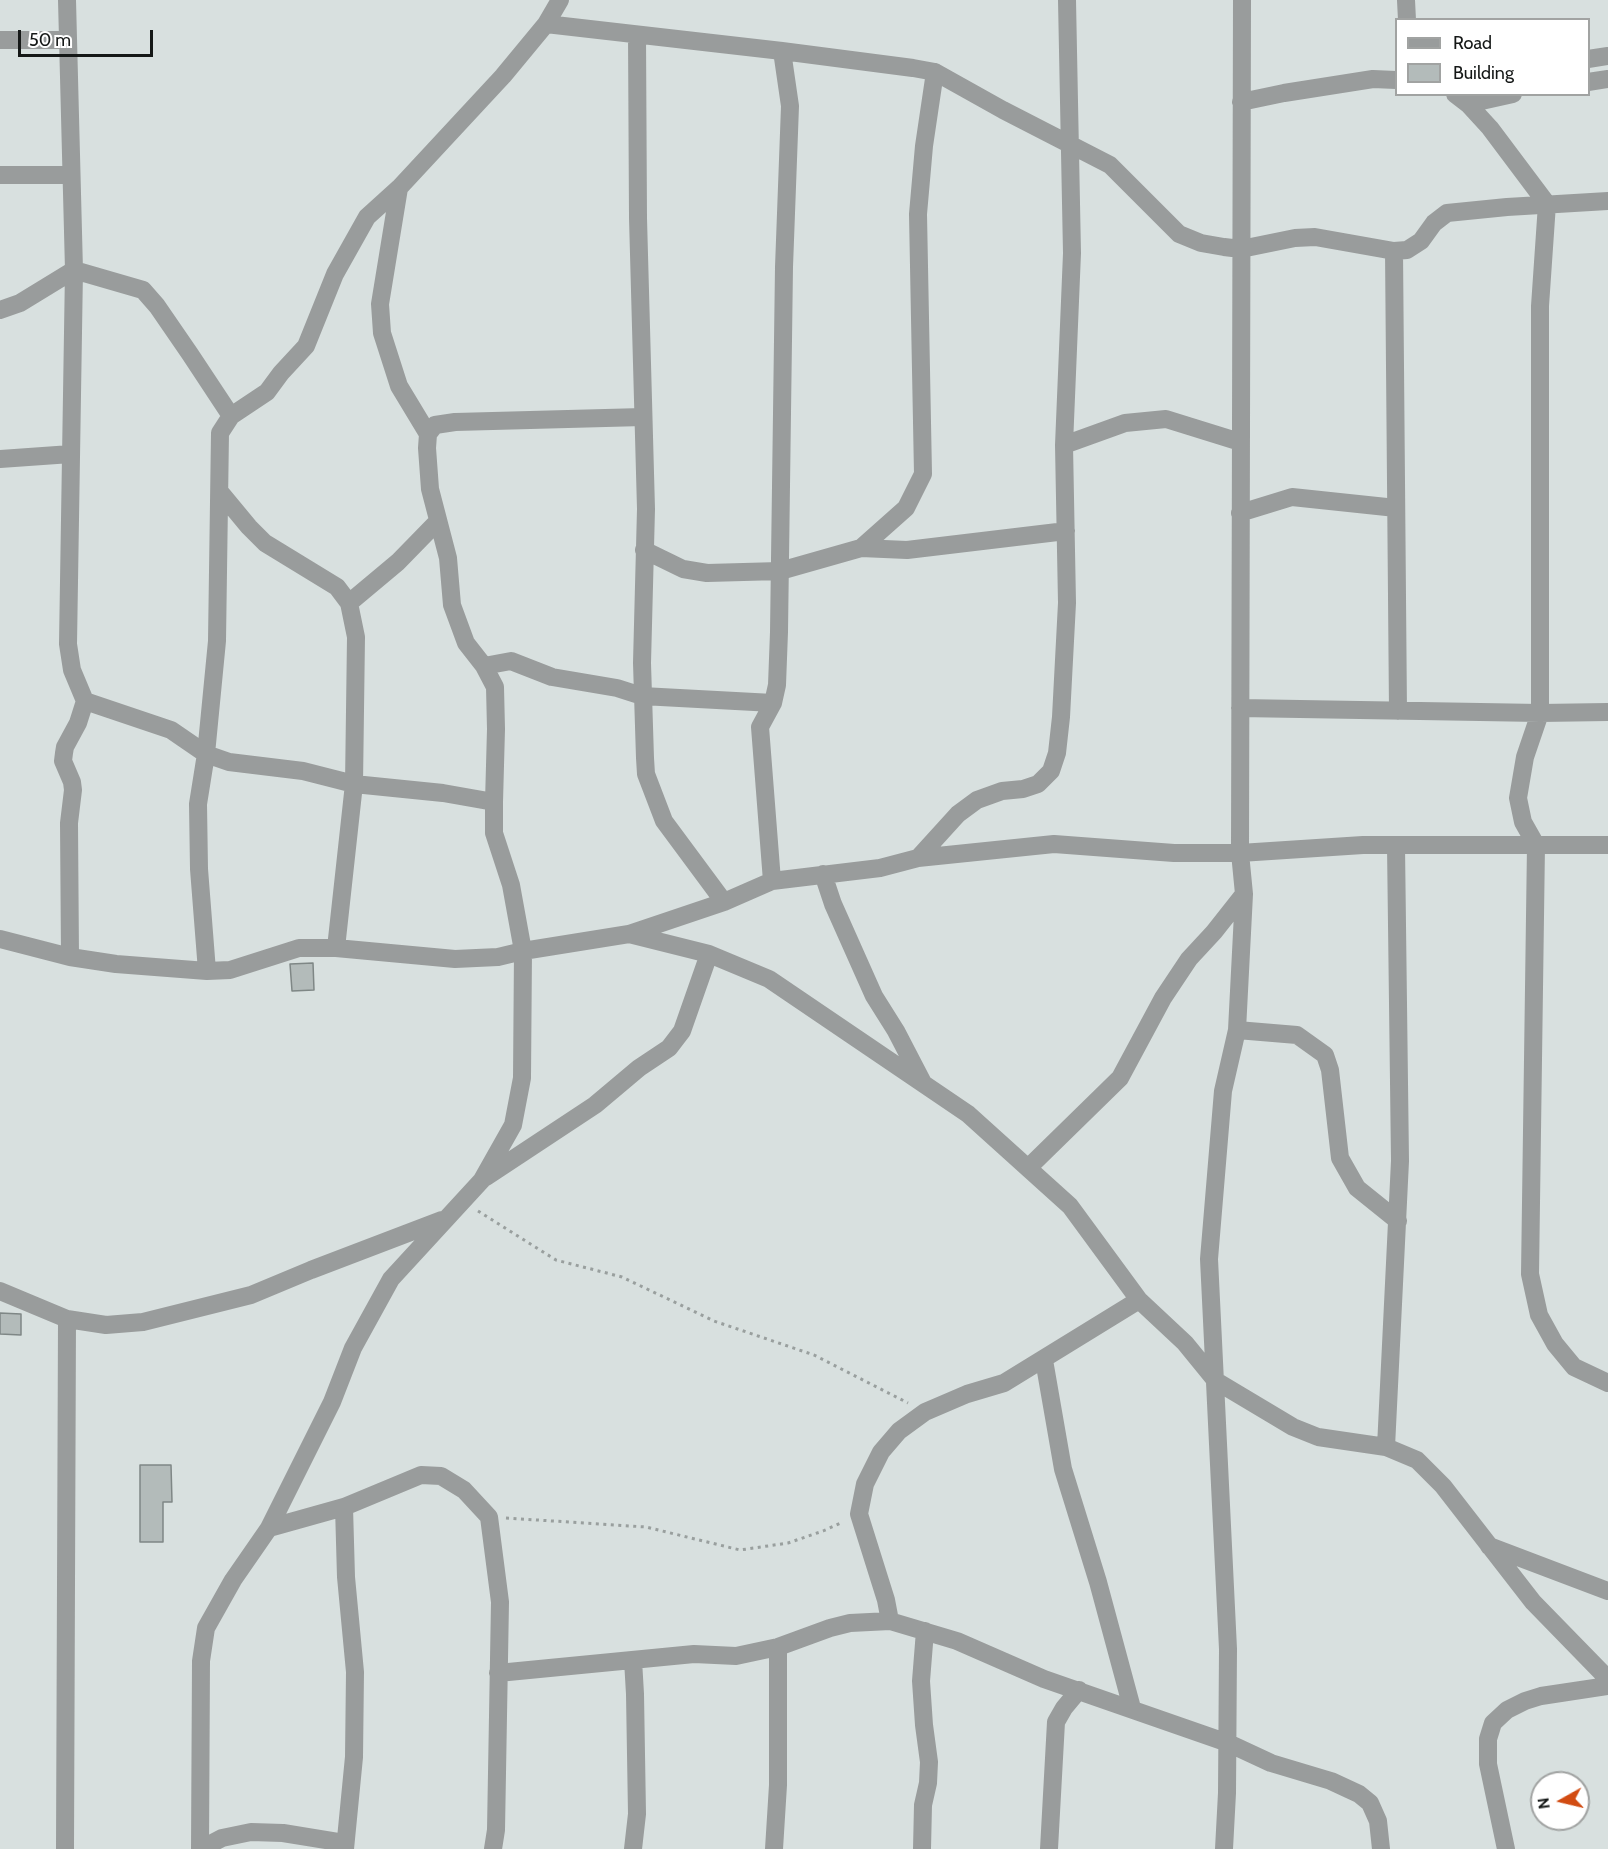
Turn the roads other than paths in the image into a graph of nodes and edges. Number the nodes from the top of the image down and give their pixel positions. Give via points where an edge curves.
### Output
1 (67, 0) edge
2 (560, 0) edge
3 (1067, 0) edge
4 (1242, 0) edge
5 (1406, 0) edge
6 (1407, 18) edge
7 (546, 24) junction
8 (637, 35) junction
9 (0, 40) edge
10 (67, 40) junction
11 (782, 51) junction
12 (1608, 56) edge
13 (1590, 59) edge
14 (935, 72) junction
15 (1608, 79) edge
16 (1395, 80) edge
17 (1590, 82) edge
18 (1496, 96) edge
19 (1461, 100) edge
20 (1241, 102) junction
21 (1071, 145) junction
22 (0, 175) edge
23 (71, 175) junction
24 (399, 188) junction
25 (1608, 201) edge
26 (1547, 204) junction
27 (1241, 249) junction
28 (1394, 251) junction
29 (74, 270) junction
30 (0, 310) edge
31 (231, 416) junction
32 (643, 417) junction
33 (428, 434) junction
34 (1240, 442) junction
35 (1064, 445) junction
36 (71, 454) junction
37 (0, 459) edge
38 (220, 492) junction
39 (1396, 508) junction
40 (1240, 513) junction
41 (438, 521) junction
42 (1066, 531) junction
43 (861, 548) junction
44 (644, 550) junction
45 (780, 571) junction
46 (349, 603) junction
47 (484, 666) junction
48 (642, 696) junction
49 (85, 701) junction
50 (773, 703) junction
51 (1240, 708) junction
52 (1398, 711) junction
53 (1608, 711) edge
54 (1540, 713) junction
55 (206, 754) junction
56 (354, 784) junction
57 (494, 802) junction
58 (1608, 844) edge
59 (1536, 845) junction
60 (1396, 846) junction
61 (1240, 853) junction
62 (918, 858) junction
63 (823, 874) junction
64 (772, 881) junction
65 (1244, 894) junction
66 (724, 902) junction
67 (629, 934) junction
68 (0, 939) edge
69 (336, 948) junction
70 (523, 951) junction
71 (710, 954) junction
72 (70, 957) junction
73 (207, 971) junction
74 (1237, 1029) junction
75 (924, 1084) junction
76 (1028, 1168) junction
77 (482, 1180) junction
78 (447, 1218) junction
79 (1398, 1221) junction
80 (0, 1291) edge
81 (1139, 1300) junction
82 (67, 1319) junction
83 (1044, 1360) junction
84 (1216, 1381) junction
85 (1608, 1383) edge
86 (1386, 1447) junction
87 (344, 1507) junction
88 (269, 1528) junction
89 (1487, 1545) junction
90 (1608, 1592) edge
91 (890, 1621) junction
92 (925, 1631) junction
93 (778, 1647) junction
94 (633, 1660) junction
95 (498, 1673) junction
96 (1608, 1679) edge
97 (1608, 1686) edge
98 (1079, 1690) junction
99 (1132, 1708) junction
100 (1228, 1743) junction
101 (345, 1846) edge
102 (65, 1849) edge
103 (201, 1849) edge
104 (493, 1849) edge
105 (633, 1849) edge
106 (774, 1849) edge
107 (922, 1849) edge
108 (1049, 1849) edge
109 (1224, 1849) edge
110 (1381, 1849) edge
111 (1506, 1849) edge

1 - 10 street
2 - 7 street
3 - 21 street
4 - 20 street
5 - 6 street
7 - 8 street
7 - 24 street
8 - 11 street
8 - 32 street
9 - 10 street
10 - 23 street
11 - 14 street
11 - 45 street via 790,106
12 - 13 street
14 - 21 street
14 - 43 street via 918,214 923,474 906,508
15 - 17 street
16 - 20 street via 1373,80
18 - 19 street
19 - 26 street via 1490,128
20 - 27 street
21 - 27 street via 1110,165 1179,234 1201,243
21 - 35 street via 1072,253
22 - 23 street
23 - 29 street
24 - 31 street via 368,217 350,245 306,346 267,392
24 - 33 street via 380,304 382,333 399,386
25 - 26 street
26 - 28 street via 1447,213 1434,223 1421,242 1407,250
26 - 54 street via 1540,306
27 - 28 street via 1315,237
27 - 34 street
28 - 39 street
29 - 30 street via 26,300
29 - 31 street via 142,290
29 - 36 street
31 - 38 street via 220,433
32 - 33 street via 455,422 435,424
32 - 44 street
33 - 41 street via 430,489
34 - 35 street via 1166,419 1125,423
34 - 40 street
35 - 42 street
36 - 37 street
36 - 49 street via 68,644 72,670
38 - 46 street via 265,543 337,587
38 - 55 street via 217,640
39 - 40 street via 1292,497
39 - 52 street
40 - 51 street
41 - 46 street via 398,562
41 - 47 street via 448,558 452,605 466,643
42 - 43 street via 907,550
42 - 62 street via 1061,717 1058,753 1051,771 1038,784 977,800 958,814
43 - 45 street
44 - 45 street via 691,571
44 - 48 street
45 - 50 street via 777,685
46 - 56 street via 356,637
47 - 48 street via 511,661 552,677
47 - 57 street via 495,687
48 - 50 street
48 - 66 street via 646,774 664,821
49 - 55 street via 171,730
49 - 72 street via 63,761 73,790 69,823
50 - 64 street via 760,727
51 - 52 street
51 - 61 street
52 - 54 street
53 - 54 street
54 - 59 street via 1525,757 1518,798 1523,822
55 - 56 street via 229,762 303,771
55 - 73 street via 198,804
56 - 57 street
56 - 69 street
57 - 70 street via 494,833 512,885
58 - 59 street
59 - 60 street
59 - 85 street via 1530,1274 1539,1315 1555,1344 1574,1367
60 - 61 street
60 - 79 street
61 - 62 street via 1164,853 1054,844
61 - 65 street
62 - 63 street via 880,868
63 - 64 street
63 - 75 street via 874,996
64 - 66 street
65 - 74 street
65 - 76 street via 1189,959 1120,1078
66 - 67 street
67 - 70 street
67 - 71 street
68 - 72 street
69 - 70 street via 455,958 498,957
69 - 73 street via 299,948 230,970
70 - 77 street via 522,1078 513,1125
71 - 75 street via 769,980
71 - 77 street via 682,1031 669,1048 595,1105
72 - 73 street
74 - 79 street via 1297,1035 1325,1055 1340,1158 1357,1188
74 - 84 street via 1223,1091 1209,1259
75 - 76 street via 968,1114
76 - 81 street via 1070,1206
77 - 78 street
78 - 82 street via 252,1295 143,1322 106,1325
78 - 88 street via 391,1279 376,1304
79 - 86 street
80 - 82 street
81 - 83 street
81 - 84 street via 1185,1343
82 - 102 street
83 - 91 street via 1004,1383 966,1394 925,1413 899,1431 881,1452 865,1484 859,1514
83 - 99 street via 1064,1469
84 - 86 street via 1318,1437
84 - 100 street via 1228,1649
86 - 89 street via 1417,1460 1443,1486
87 - 88 street
87 - 95 street via 421,1475 441,1476 464,1490 489,1517 500,1602
87 - 101 street via 346,1577 356,1672 354,1757
88 - 103 street via 206,1628 201,1661
89 - 90 street
89 - 96 street via 1533,1602
91 - 92 street
91 - 93 street via 850,1623
92 - 98 street
92 - 107 street via 921,1681 929,1762
93 - 94 street via 736,1656 694,1654
93 - 106 street
94 - 95 street
94 - 105 street via 637,1803
95 - 104 street
97 - 111 street via 1525,1701 1493,1723 1488,1739 1488,1764
98 - 99 street
98 - 108 street via 1056,1722
99 - 100 street
100 - 109 street
100 - 110 street via 1271,1763 1359,1794 1370,1803 1378,1821
101 - 103 street via 283,1833 251,1832 222,1838

